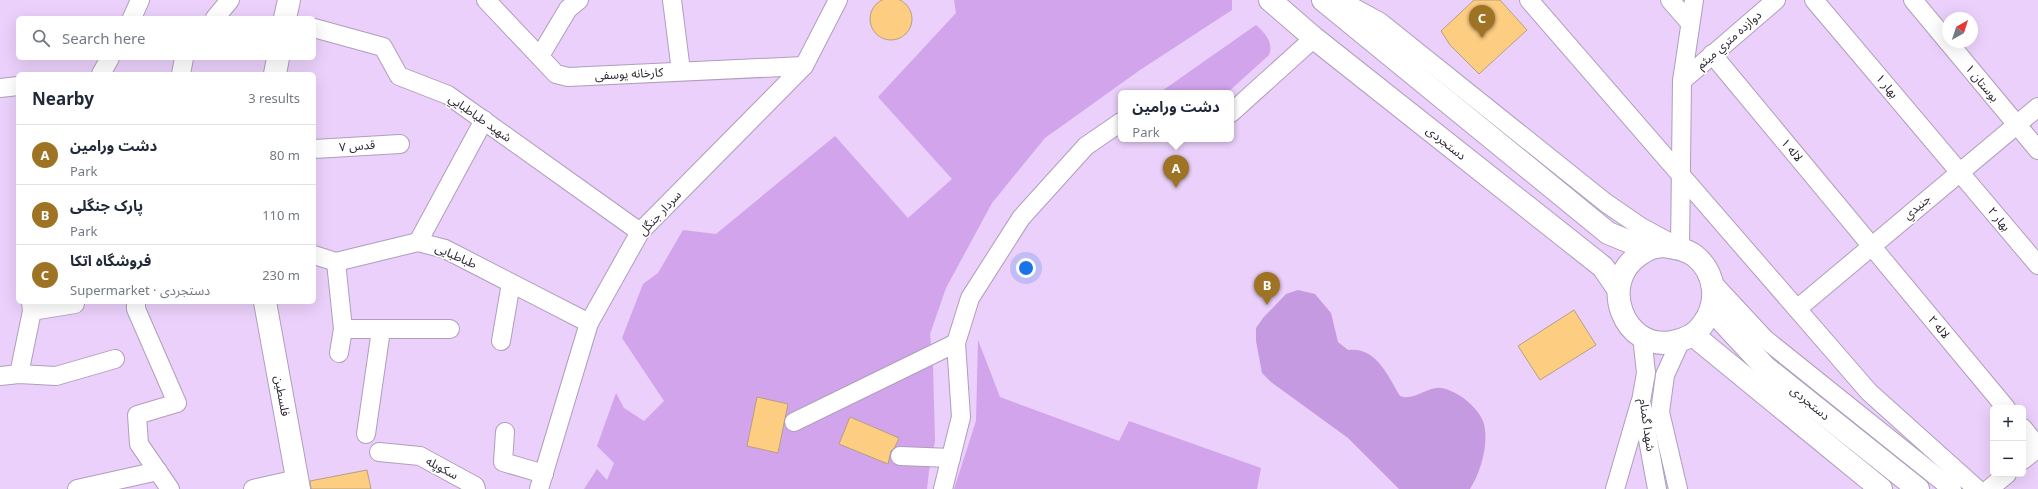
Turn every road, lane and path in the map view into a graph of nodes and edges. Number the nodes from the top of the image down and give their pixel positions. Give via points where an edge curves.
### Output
1 (140, 0) edge
2 (230, 0) edge
3 (289, 0) edge
4 (486, 0) edge
5 (579, 0) edge
6 (672, 0) edge
7 (838, 0) edge
8 (1270, 0) edge
9 (1323, 0) edge
10 (1340, 0) edge
11 (1529, 0) edge
12 (1670, 0) edge
13 (1694, 0) edge
14 (1776, 0) edge
15 (1814, 0) edge
16 (1913, 0) edge
17 (133, 16) edge
18 (217, 16) edge
19 (285, 16) edge
20 (1690, 24) junction
21 (316, 29) edge
22 (1942, 35) edge
23 (1314, 38) junction
24 (1953, 48) edge
25 (1712, 54) junction
26 (540, 56) junction
27 (109, 60) edge
28 (184, 60) edge
29 (278, 60) edge
30 (804, 66) junction
31 (681, 71) junction
32 (102, 72) edge
33 (181, 72) edge
34 (275, 72) edge
35 (1682, 81) junction
36 (16, 86) edge
37 (0, 88) edge
38 (2038, 107) edge
39 (1234, 110) edge
40 (484, 120) junction
41 (1118, 124) edge
42 (2017, 125) junction
43 (400, 144) dead end
44 (316, 149) edge
45 (2038, 150) edge
46 (1959, 172) junction
47 (1681, 174) junction
48 (640, 232) junction
49 (418, 242) junction
50 (1871, 245) junction
51 (1652, 247) junction
52 (1680, 248) junction
53 (316, 256) edge
54 (336, 262) junction
55 (2038, 265) edge
56 (511, 283) junction
57 (1713, 283) junction
58 (1618, 289) junction
59 (75, 304) dead end
60 (136, 304) edge
61 (265, 304) edge
62 (31, 307) edge
63 (1711, 309) junction
64 (1797, 309) junction
65 (589, 323) junction
66 (343, 329) junction
67 (450, 329) dead end
68 (380, 330) junction
69 (1642, 336) junction
70 (1687, 337) junction
71 (501, 341) dead end
72 (956, 343) junction
73 (338, 353) dead end
74 (115, 359) dead end
75 (19, 374) junction
76 (0, 376) edge
77 (1641, 401) junction
78 (2004, 405) edge
79 (794, 422) dead end
80 (505, 432) dead end
81 (2026, 432) edge
82 (366, 434) dead end
83 (2038, 447) edge
84 (379, 452) dead end
85 (900, 456) dead end
86 (2026, 457) edge
87 (951, 458) junction
88 (158, 471) junction
89 (2003, 477) edge
90 (542, 481) edge
91 (298, 484) edge
92 (77, 489) edge
93 (170, 489) edge
94 (253, 489) edge
95 (476, 489) edge
96 (943, 489) edge
97 (1615, 489) edge
98 (1657, 489) edge
99 (1678, 489) edge
100 (1881, 489) edge
101 (1918, 489) edge
102 (1952, 489) edge
103 (1977, 489) edge
104 (1989, 489) edge

1 - 17 street
2 - 18 street
3 - 19 main road
4 - 26 street, کارخانه یوسفی
5 - 26 street via 568,9
6 - 31 street
7 - 30 street, سردار جنگل
8 - 23 main road, دستجردی
9 - 51 main road via 1608,232 1630,242
10 - 52 street via 1380,22 1606,203 1641,227
11 - 47 street
12 - 20 street
13 - 20 street
14 - 25 street, دوازده متري میثم
15 - 46 street, بهار ۱
16 - 22 street, بوستان ۱
20 - 35 street
21 - 40 street, شهيد طباطبايي via 383,47 399,76 448,95
23 - 39 street
23 - 58 main road, دستجردی via 1603,267
24 - 42 street, بوستان ۱
25 - 35 street, دوازده متري میثم
25 - 50 street, لاله ۱
26 - 31 street, کارخانه یوسفی via 556,74 568,77
27 - 32 street
28 - 33 street
29 - 34 main road
30 - 31 street, کارخانه یوسفی
30 - 48 street, سردار جنگل
35 - 47 street
36 - 37 street
38 - 42 street, جنيدي
40 - 48 street, شهيد طباطبايي
40 - 49 street
41 - 72 street via 1086,146 1021,218 970,298
42 - 45 street, بوستان ۱
42 - 46 street, جنيدي
43 - 44 street, قدس ۷
46 - 50 street, جنيدي
46 - 55 street, بهار ۲
47 - 52 street
47 - 64 street
48 - 65 street, سردار جنگل
49 - 54 street, طباطبایی
49 - 56 street, طباطبایی via 445,249
50 - 64 street, جنيدي
50 - 78 street, لاله ۲
51 - 52 main road
51 - 58 main road via 1633,259 1626,268
52 - 57 main road via 1695,256
53 - 54 street
54 - 66 street
56 - 65 street, طباطبایی
56 - 71 street
57 - 63 main road via 1714,300
57 - 102 street via 1765,339
58 - 69 main road via 1618,303 1623,316 1631,328
59 - 62 street
60 - 88 street via 177,403 137,415 139,444
61 - 91 main road, فلسطین
62 - 75 street
63 - 70 main road via 1702,326
63 - 101 main road, دستجردی via 1765,367
64 - 103 street via 1869,392
65 - 90 street, سردار جنگل
66 - 68 street
66 - 73 street
67 - 68 street
68 - 82 street
69 - 70 main road via 1668,343
69 - 77 street, شهدا گمنام via 1646,373
70 - 99 street, شهدا گمنام via 1665,375 1660,412
70 - 100 main road, دستجردی
72 - 79 street
72 - 87 street via 961,417
74 - 75 street via 56,376
75 - 76 street
77 - 97 street
77 - 98 street, شهدا گمنام
80 - 90 street via 503,462
81 - 83 street
83 - 86 street
84 - 95 street, سکوپله via 420,456 475,486
85 - 87 street
87 - 96 street
88 - 92 street
88 - 93 street
89 - 104 street
91 - 94 street

